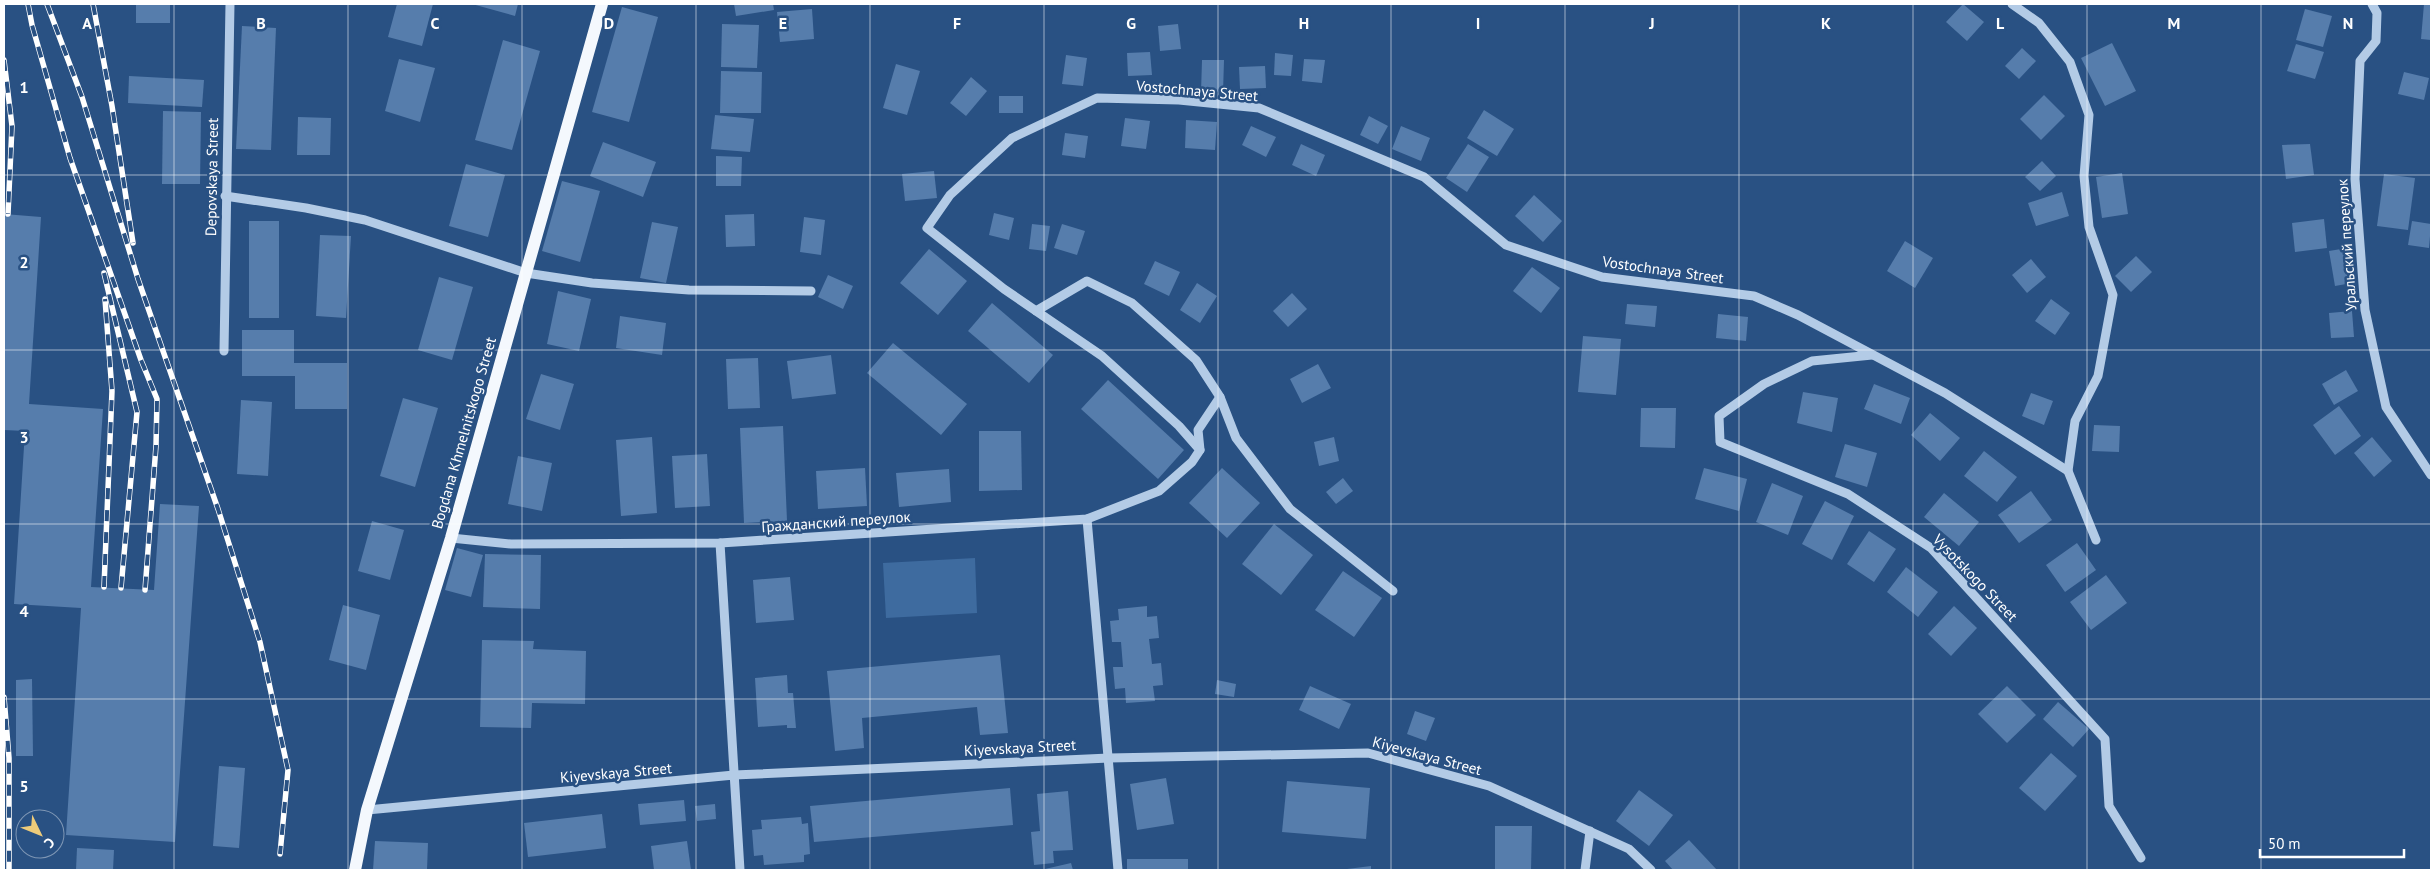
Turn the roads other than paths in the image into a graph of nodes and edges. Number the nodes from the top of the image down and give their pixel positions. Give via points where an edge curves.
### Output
1 (230, 4) edge
2 (602, 4) edge
3 (2012, 4) edge
4 (2372, 4) edge
5 (225, 196) junction
6 (526, 273) junction
7 (811, 291) dead end
8 (1036, 311) junction
9 (224, 351) dead end
10 (1873, 354) junction
11 (1220, 397) junction
12 (1200, 450) junction
13 (2068, 471) junction
14 (2431, 475) edge
15 (1087, 519) junction
16 (451, 538) junction
17 (2096, 540) dead end
18 (720, 544) junction
19 (1392, 591) dead end
20 (1109, 758) junction
21 (734, 775) junction
22 (367, 810) junction
23 (1590, 830) junction
24 (2141, 858) dead end
25 (355, 870) edge
26 (740, 870) edge
27 (1118, 870) edge
28 (1585, 870) edge
29 (1651, 870) edge

1 - 5 street, Depovskaya Street
2 - 6 main road, Bogdana Khmelnitskogo Street
3 - 13 street via 2039,22 2070,62 2086,106 2084,176 2089,227 2113,295 2098,376 2075,420
4 - 14 street, Уральский переулок via 2377,13 2376,41 2360,61 2355,179 2365,310 2386,407
5 - 6 street via 365,220
5 - 9 street, Depovskaya Street
6 - 7 street via 592,283 689,290
6 - 16 main road, Bogdana Khmelnitskogo Street
8 - 10 street, Vostochnaya Street via 1004,290 927,228 950,195 1012,138 1097,98 1179,100 1260,108 1424,177 1506,245 1602,278 1754,296
8 - 11 street via 1087,281 1132,304 1196,360
8 - 12 street via 1102,356 1180,426
10 - 13 street, Vostochnaya Street via 1944,393
10 - 24 street, Vysotskogo Street via 1812,361 1764,384 1719,416 1720,442 1848,494 1931,548 2105,739 2109,806
11 - 12 street via 1198,430
11 - 19 street via 1236,438 1290,509
12 - 15 street, Гражданский переулок via 1192,462 1159,491
13 - 17 street
15 - 18 street, Гражданский переулок
15 - 20 street
16 - 18 street, Гражданский переулок via 511,544
16 - 22 main road, Bogdana Khmelnitskogo Street
18 - 21 street
20 - 21 street, Kiyevskaya Street
20 - 23 street, Kiyevskaya Street via 1368,753 1489,786
20 - 27 street
21 - 22 street, Kiyevskaya Street
21 - 26 street
22 - 25 main road, Bogdana Khmelnitskogo Street
23 - 28 street
23 - 29 street, Kiyevskaya Street via 1629,849

